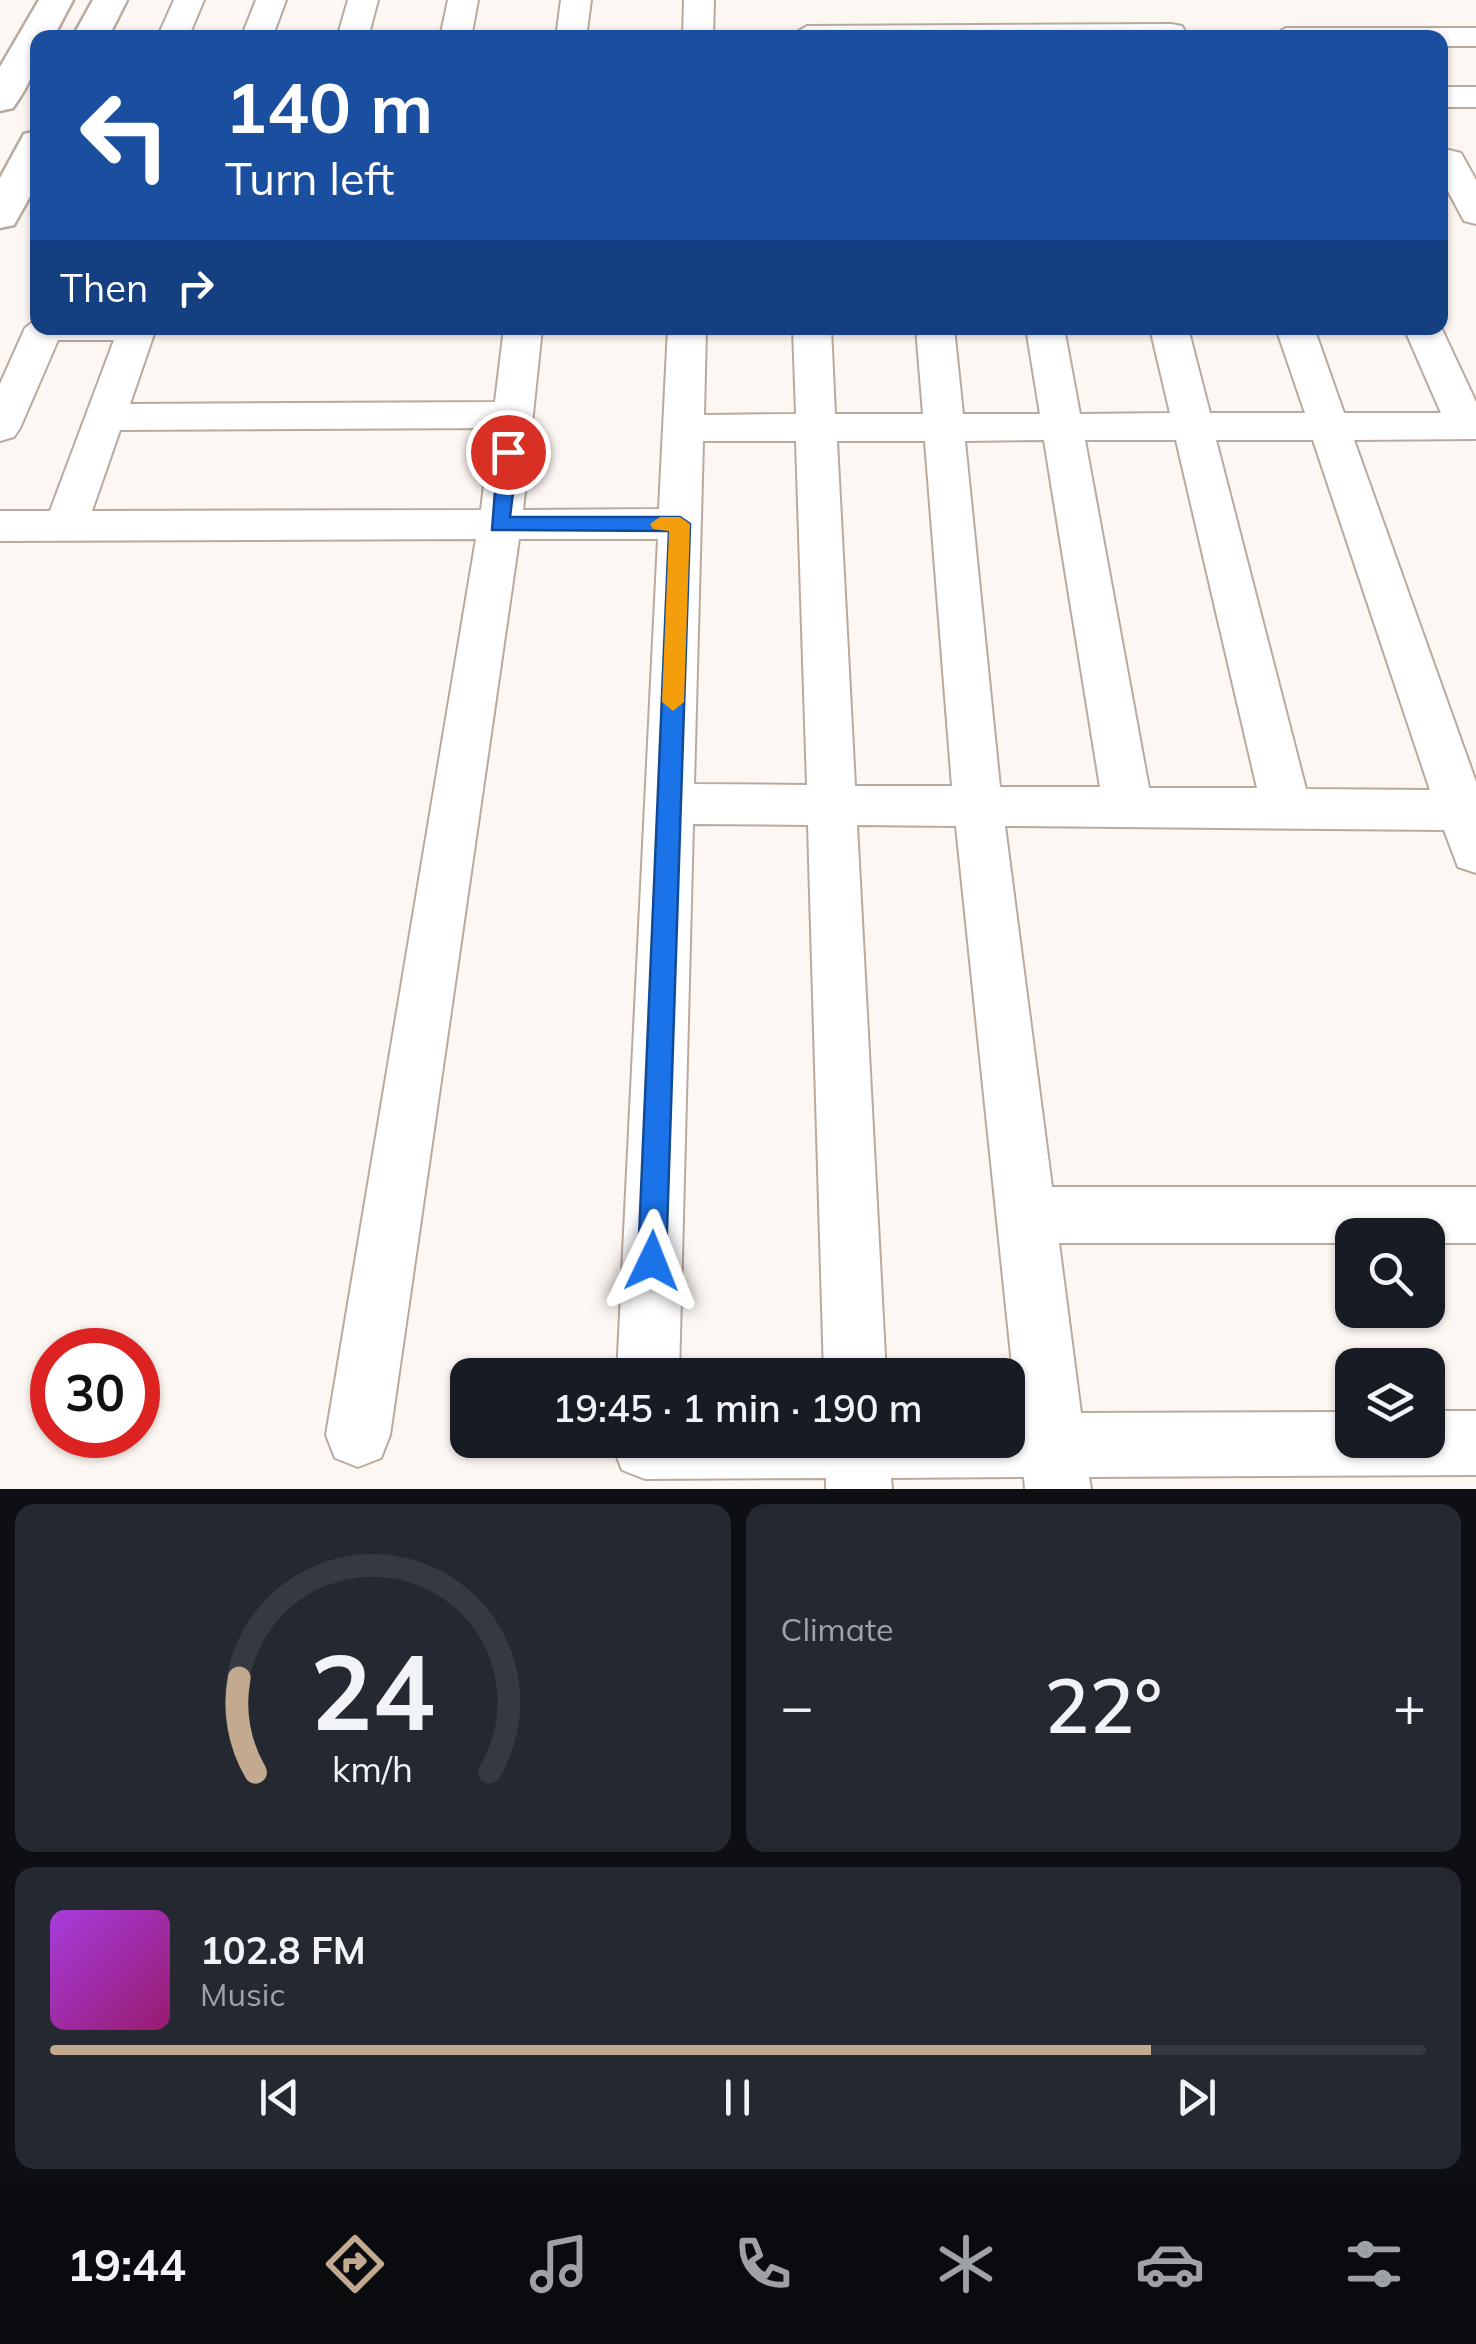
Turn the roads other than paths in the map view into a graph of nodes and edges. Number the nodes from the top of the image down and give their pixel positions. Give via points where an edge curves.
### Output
1 (56, 0) edge
2 (110, 0) edge
3 (189, 0) edge
4 (271, 0) edge
5 (364, 0) edge
6 (463, 0) edge
7 (576, 0) edge
8 (699, 0) edge
9 (807, 0) edge
10 (1000, 0) edge
11 (1162, 0) edge
12 (1272, 0) edge
13 (39, 30) edge
14 (94, 30) edge
15 (176, 30) edge
16 (259, 30) edge
17 (355, 30) edge
18 (457, 30) edge
19 (572, 30) edge
20 (698, 30) edge
21 (807, 30) edge
22 (1004, 30) edge
23 (1171, 30) edge
24 (1283, 30) edge
25 (1448, 37) edge
26 (1476, 37) edge
27 (30, 46) edge
28 (1476, 96) edge
29 (1448, 97) edge
30 (0, 100) edge
31 (30, 158) edge
32 (1455, 160) edge
33 (1476, 214) edge
34 (0, 216) edge
35 (41, 335) edge
36 (134, 335) edge
37 (522, 335) edge
38 (687, 335) edge
39 (812, 335) edge
40 (936, 335) edge
41 (1046, 335) edge
42 (1171, 335) edge
43 (1298, 335) edge
44 (1426, 335) edge
45 (512, 415) junction
46 (105, 417) junction
47 (1193, 426) junction
48 (1331, 426) junction
49 (1471, 426) edge
50 (816, 427) junction
51 (947, 427) junction
52 (1062, 427) junction
53 (0, 428) edge
54 (683, 428) junction
55 (500, 524) junction
56 (680, 524) junction
57 (0, 526) edge
58 (66, 526) junction
59 (669, 804) junction
60 (832, 805) junction
61 (978, 806) junction
62 (1128, 808) junction
63 (1286, 808) junction
64 (1471, 824) edge
65 (1023, 1215) junction
66 (1476, 1215) edge
67 (649, 1358) edge
68 (854, 1358) edge
69 (358, 1435) dead end
70 (1476, 1443) edge
71 (858, 1458) edge
72 (645, 1459) edge
73 (1055, 1467) edge

1 - 13 main road
2 - 14 main road
3 - 15 street
4 - 16 street
5 - 17 street
6 - 18 street
7 - 19 street
8 - 20 street
9 - 21 street
10 - 22 street
11 - 23 street
12 - 24 street
25 - 26 street
27 - 30 main road
28 - 29 street
31 - 34 main road
32 - 33 street
35 - 53 street
36 - 46 street
37 - 45 street
38 - 54 street
39 - 50 street
40 - 51 street
41 - 52 street
42 - 47 street
43 - 48 street
44 - 49 street
45 - 46 street
45 - 55 street
46 - 58 street
47 - 48 street
47 - 52 street
47 - 63 street
48 - 49 street
48 - 64 street
50 - 51 street
50 - 54 street
50 - 60 street
51 - 52 street
51 - 61 street
52 - 62 street
54 - 56 street
55 - 56 street
55 - 58 street
55 - 69 street
56 - 59 street
57 - 58 street
59 - 60 street
59 - 67 street
60 - 61 street
60 - 68 street
61 - 62 street
61 - 65 street
62 - 63 street
63 - 64 street
65 - 66 street
65 - 73 street
70 - 73 street
71 - 72 street
71 - 73 street

